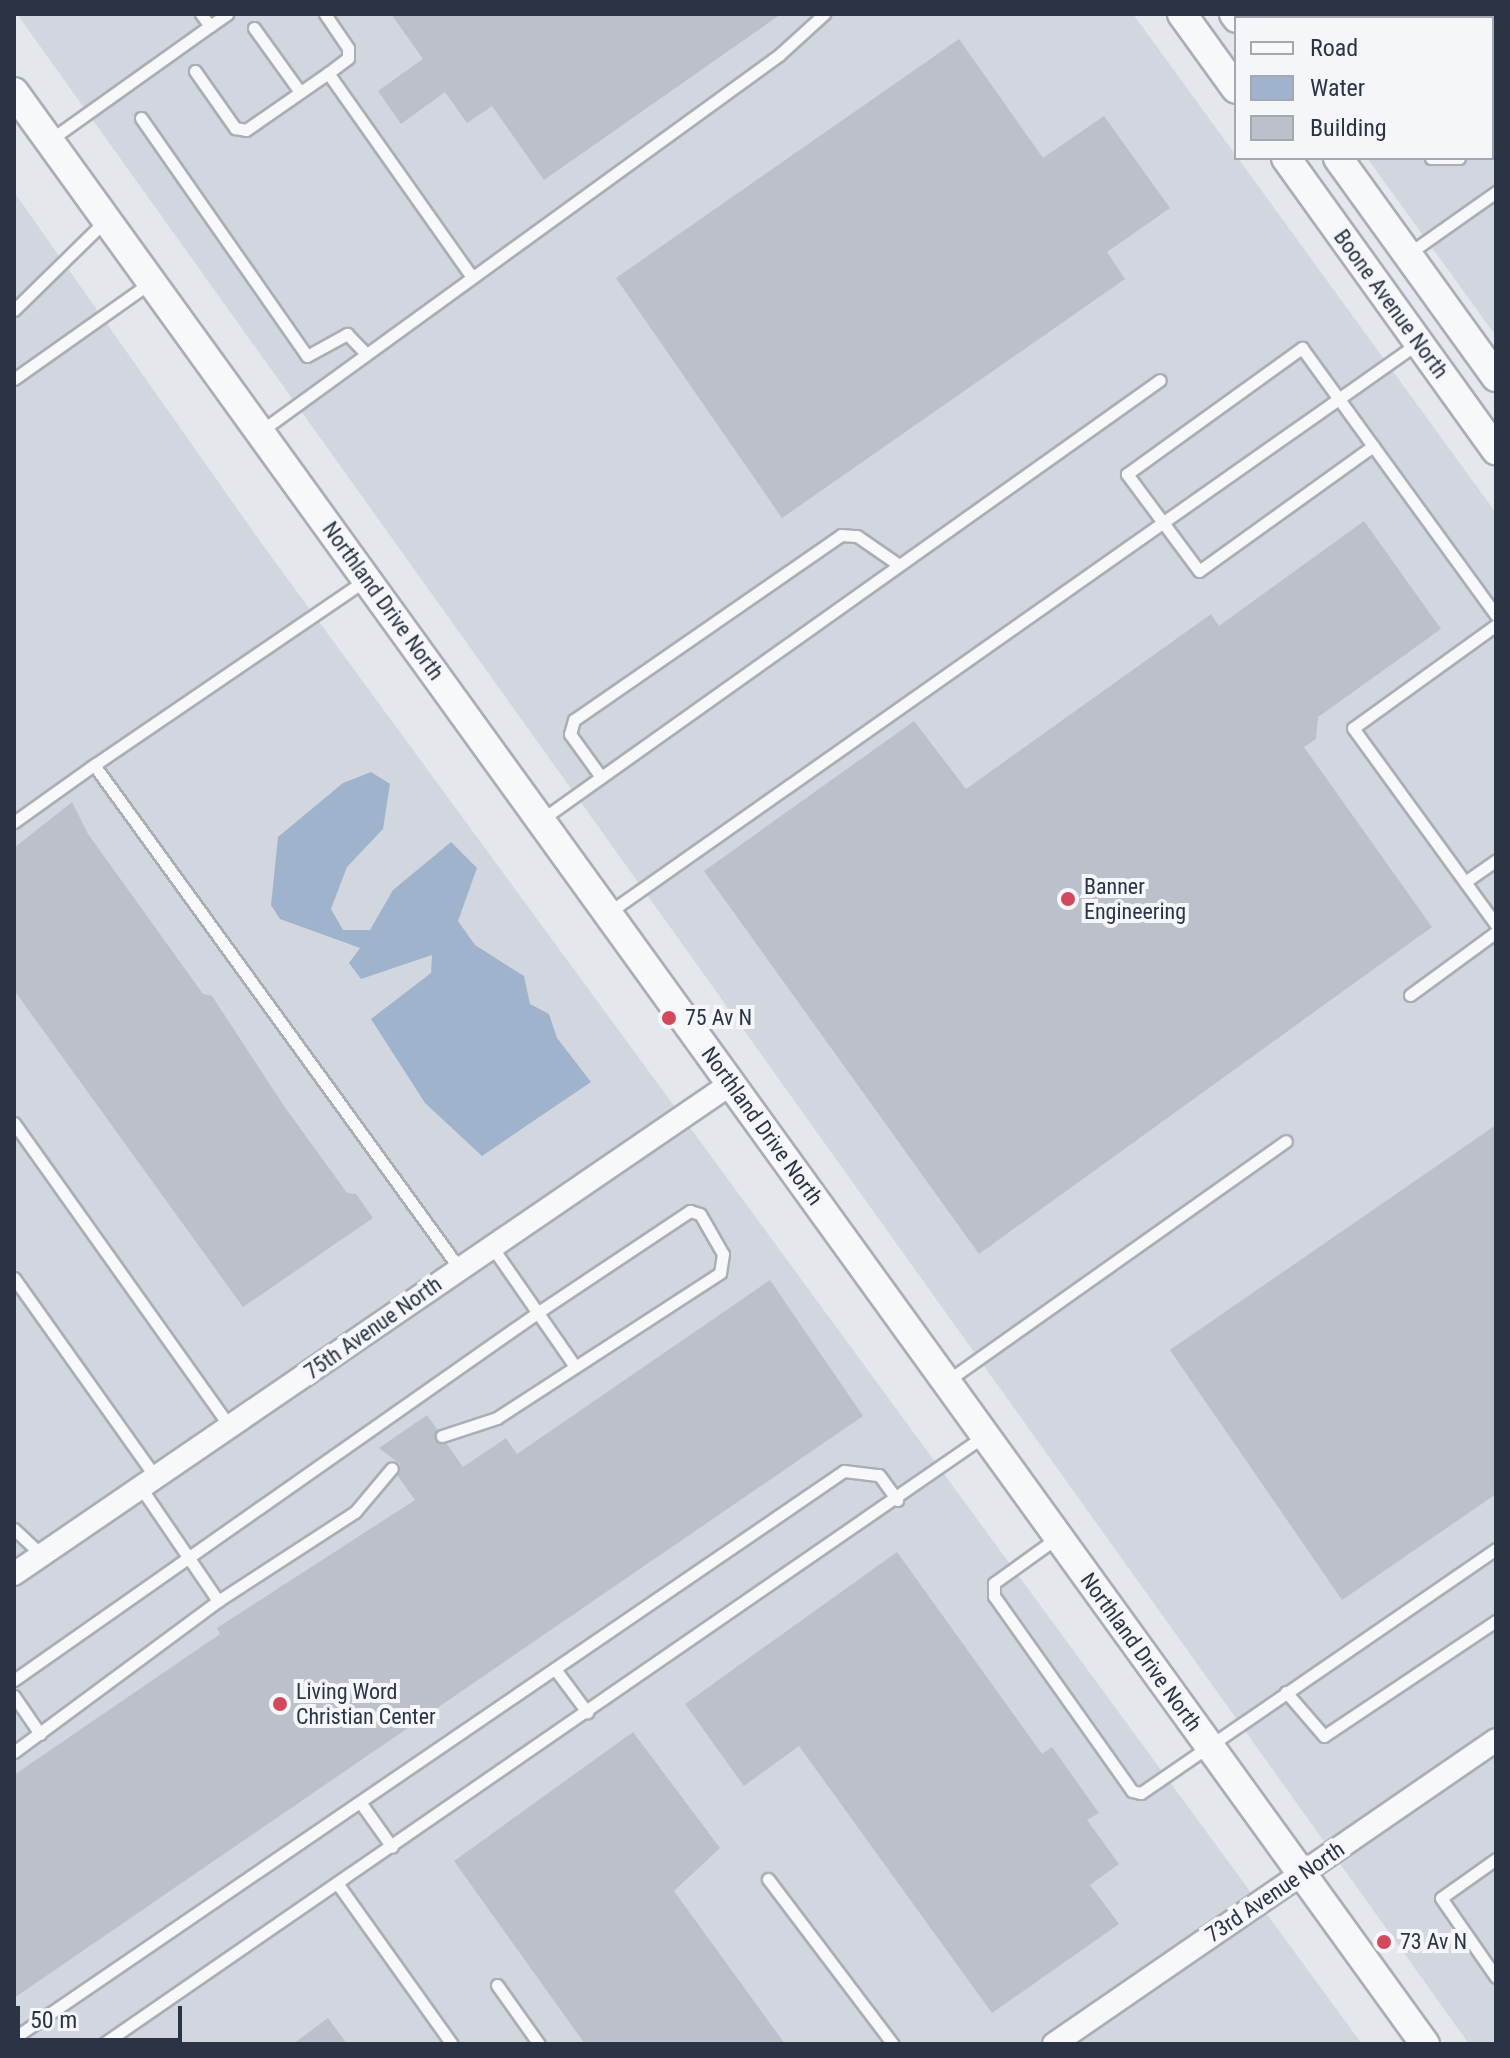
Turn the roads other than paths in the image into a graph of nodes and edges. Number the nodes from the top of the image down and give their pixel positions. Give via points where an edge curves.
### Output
1 (201, 14) edge
2 (227, 14) edge
3 (325, 14) edge
4 (824, 14) edge
5 (1182, 14) edge
6 (210, 26) junction
7 (254, 28) dead end
8 (195, 71) dead end
9 (328, 73) junction
10 (1234, 86) edge
11 (14, 92) edge
12 (300, 92) junction
13 (141, 118) dead end
14 (49, 140) junction
15 (1287, 160) edge
16 (1339, 160) edge
17 (1496, 192) edge
18 (107, 220) junction
19 (1407, 254) junction
20 (472, 277) junction
21 (152, 282) junction
22 (14, 310) edge
23 (1419, 343) junction
24 (366, 354) junction
25 (1496, 377) edge
26 (14, 379) edge
27 (1160, 380) dead end
28 (1339, 400) junction
29 (260, 431) junction
30 (1373, 446) junction
31 (1496, 450) edge
32 (1163, 522) junction
33 (899, 565) junction
34 (367, 578) junction
35 (1496, 615) edge
36 (1496, 625) edge
37 (94, 765) junction
38 (601, 777) junction
39 (540, 820) junction
40 (14, 822) edge
41 (1496, 860) edge
42 (1465, 882) junction
43 (607, 913) junction
44 (1496, 925) edge
45 (1496, 932) edge
46 (1410, 995) dead end
47 (732, 1083) junction
48 (14, 1123) edge
49 (1286, 1141) dead end
50 (492, 1246) junction
51 (459, 1268) junction
52 (14, 1278) edge
53 (537, 1313) junction
54 (574, 1365) junction
55 (946, 1382) junction
56 (230, 1427) junction
57 (985, 1435) junction
58 (442, 1436) dead end
59 (392, 1468) dead end
60 (149, 1483) junction
61 (897, 1500) junction
62 (14, 1529) edge
63 (1058, 1537) junction
64 (1496, 1549) edge
65 (187, 1554) junction
66 (42, 1555) junction
67 (14, 1574) edge
68 (218, 1601) junction
69 (1496, 1621) edge
70 (555, 1669) junction
71 (14, 1680) edge
72 (1286, 1692) junction
73 (14, 1696) edge
74 (587, 1712) junction
75 (40, 1734) junction
76 (1496, 1740) edge
77 (1208, 1745) junction
78 (14, 1752) edge
79 (360, 1802) junction
80 (392, 1847) junction
81 (1496, 1859) edge
82 (1302, 1874) junction
83 (768, 1879) dead end
84 (337, 1883) junction
85 (1496, 1977) edge
86 (497, 1985) dead end
87 (14, 2038) edge
88 (103, 2044) edge
89 (452, 2044) edge
90 (539, 2044) edge
91 (893, 2044) edge
92 (1054, 2044) edge
93 (1425, 2044) edge

1 - 6 lane
2 - 6 lane
3 - 9 lane via 348,48 348,58
4 - 20 lane via 779,55
5 - 10 street
6 - 14 lane
7 - 12 lane
8 - 12 lane via 235,128 246,130
9 - 12 lane
9 - 20 lane
11 - 14 street, Northland Drive North
13 - 24 lane via 307,356 347,334
14 - 18 street, Northland Drive North
15 - 23 street, Boone Avenue North
16 - 19 street, Boone Avenue North
17 - 19 lane
18 - 21 street, Northland Drive North
18 - 22 lane
19 - 25 street, Boone Avenue North
20 - 24 lane
21 - 26 lane
21 - 29 street, Northland Drive North
23 - 28 lane
23 - 31 street, Boone Avenue North
24 - 29 lane
27 - 33 lane
28 - 30 lane
28 - 32 lane
28 - 32 lane via 1302,348 1127,474
29 - 34 street, Northland Drive North
30 - 32 lane via 1199,571
30 - 35 lane
32 - 43 lane
33 - 38 lane
33 - 38 lane via 857,536 841,535 574,720 570,734
34 - 37 lane
34 - 39 street, Northland Drive North
36 - 42 lane via 1353,728
37 - 40 lane
37 - 51 lane
38 - 39 lane
39 - 43 street, Northland Drive North
41 - 42 lane
42 - 44 lane
43 - 47 street, Northland Drive North
45 - 46 lane
47 - 50 street, 75th Avenue North
47 - 55 street, Northland Drive North
48 - 56 lane
49 - 55 lane
50 - 51 street, 75th Avenue North
50 - 53 lane
51 - 56 street, 75th Avenue North
52 - 60 lane
53 - 54 lane
53 - 54 lane via 690,1211 700,1214 723,1254 720,1273 587,1365
53 - 65 lane
54 - 58 lane via 497,1418
55 - 57 street, Northland Drive North
56 - 60 street, 75th Avenue North
57 - 61 lane
57 - 63 street, Northland Drive North
59 - 68 lane via 355,1512
60 - 65 lane
60 - 66 street, 75th Avenue North
61 - 70 lane via 879,1475 844,1471
61 - 74 lane
62 - 66 lane
63 - 77 street, Northland Drive North
63 - 77 lane via 994,1583 994,1596 1132,1791 1141,1793
64 - 72 lane
65 - 68 lane
65 - 71 lane
66 - 67 street, 75th Avenue North
68 - 75 lane
69 - 72 lane via 1324,1736 1318,1736
70 - 74 lane
70 - 79 lane
72 - 77 lane
73 - 75 lane
74 - 80 lane
75 - 78 lane
76 - 82 street, 73rd Avenue North
77 - 82 street, Northland Drive North
79 - 80 lane
79 - 87 lane
80 - 84 lane
81 - 85 lane via 1441,1898
82 - 92 street, 73rd Avenue North
82 - 93 street, Northland Drive North
83 - 91 lane
84 - 88 lane
84 - 89 lane
86 - 90 lane

